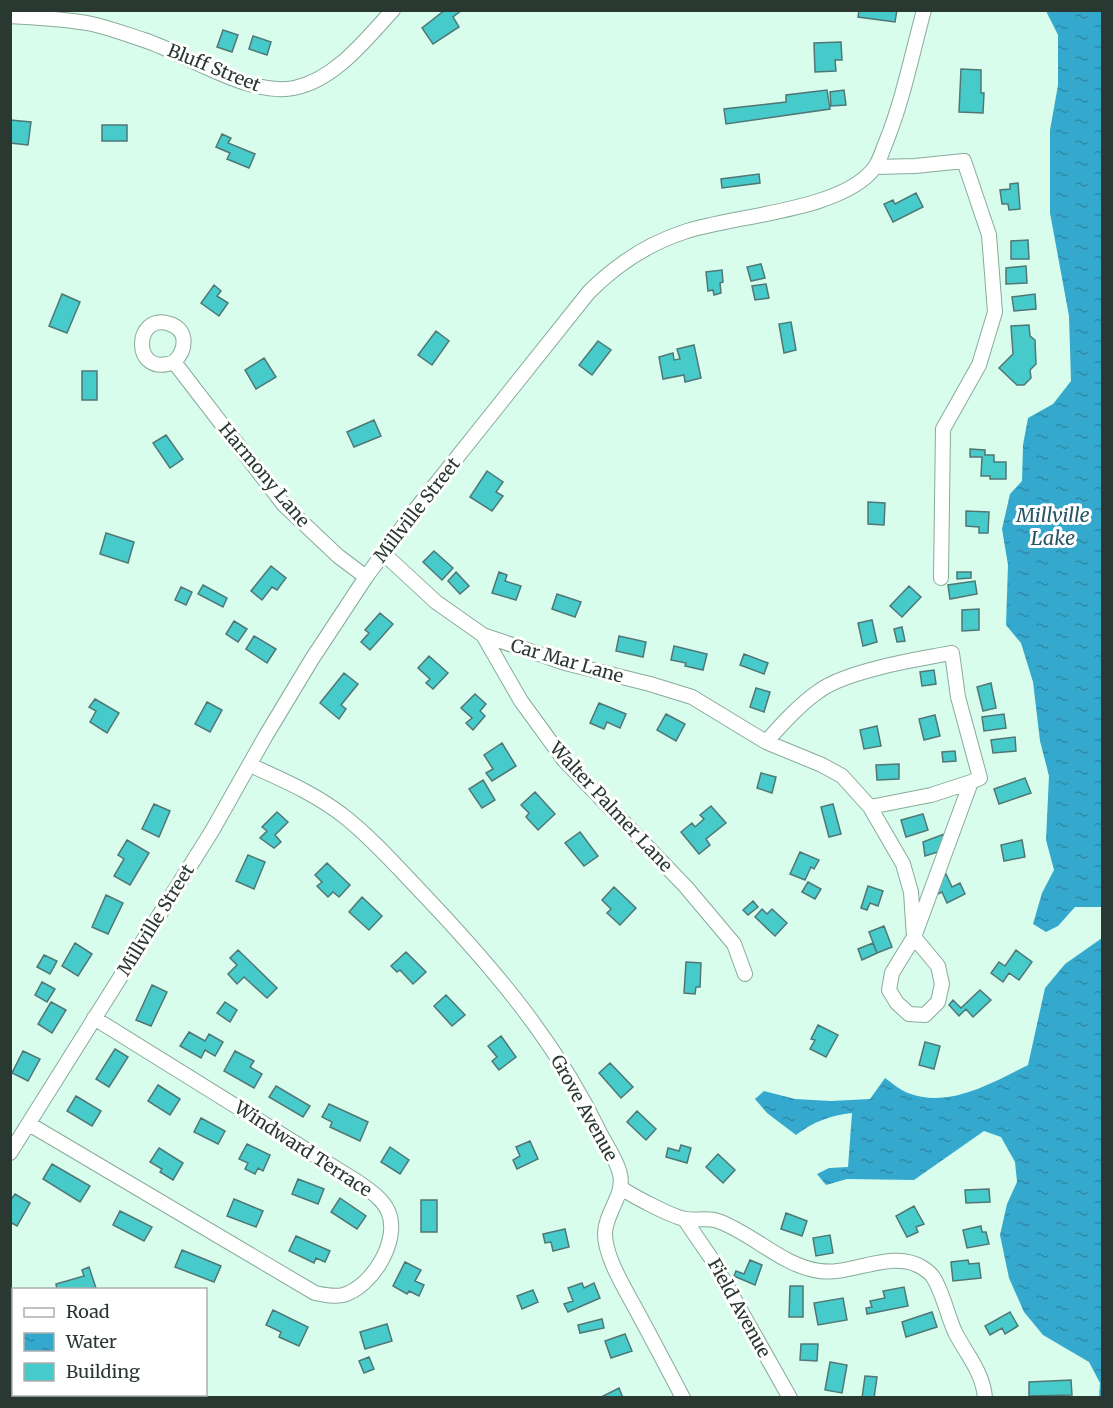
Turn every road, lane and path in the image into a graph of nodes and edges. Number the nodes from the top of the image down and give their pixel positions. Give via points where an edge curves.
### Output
1 (393, 10) edge
2 (924, 10) edge
3 (10, 16) edge
4 (87, 17) edge
5 (875, 167) junction
6 (174, 362) dead end
7 (383, 553) junction
8 (366, 577) junction
9 (941, 578) dead end
10 (483, 635) junction
11 (766, 742) junction
12 (250, 765) junction
13 (971, 782) junction
14 (870, 807) junction
15 (914, 938) junction
16 (745, 974) dead end
17 (94, 1018) junction
18 (29, 1124) junction
19 (10, 1153) edge
20 (621, 1188) junction
21 (686, 1220) junction
22 (682, 1398) edge
23 (790, 1398) edge
24 (985, 1398) edge

1 - 4 street, Bluff Street via 325,76 296,88 270,90 201,66
2 - 5 street, Millville Street via 895,120
3 - 4 street, Bluff Street
5 - 7 street, Millville Street via 854,186 827,198 685,231 645,247 609,272 589,292
5 - 9 street via 964,160 989,236 995,312 979,366 943,429
6 - 8 street, Harmony Lane via 284,505
7 - 8 street, Millville Street
7 - 10 street, Car Mar Lane via 436,602
8 - 12 street, Millville Street
10 - 11 street, Car Mar Lane via 565,663 692,697
10 - 16 street, Walter Palmer Lane via 521,701 564,760 686,887 734,944
11 - 13 street via 820,690 845,678 952,653 958,696 980,778
11 - 14 street, Car Mar Lane via 842,776
12 - 17 street, Millville Street
12 - 20 street, Grove Avenue via 299,787 347,819 499,977 573,1081 620,1173
13 - 14 street via 924,797
13 - 15 street
14 - 15 street, Car Mar Lane via 903,864
15 - 15 street via 938,966 942,984 938,1002 925,1015 909,1014 889,990 892,974
17 - 18 street, Millville Street
17 - 18 street, Windward Terrace via 381,1200 392,1227 376,1267 357,1288 344,1295 315,1293
18 - 19 street, Millville Street
20 - 21 street
20 - 22 street via 609,1211 607,1248
21 - 23 street, Field Avenue
21 - 24 street via 717,1221 794,1264 821,1272 879,1262 908,1262 922,1267 933,1277 955,1333 984,1383

